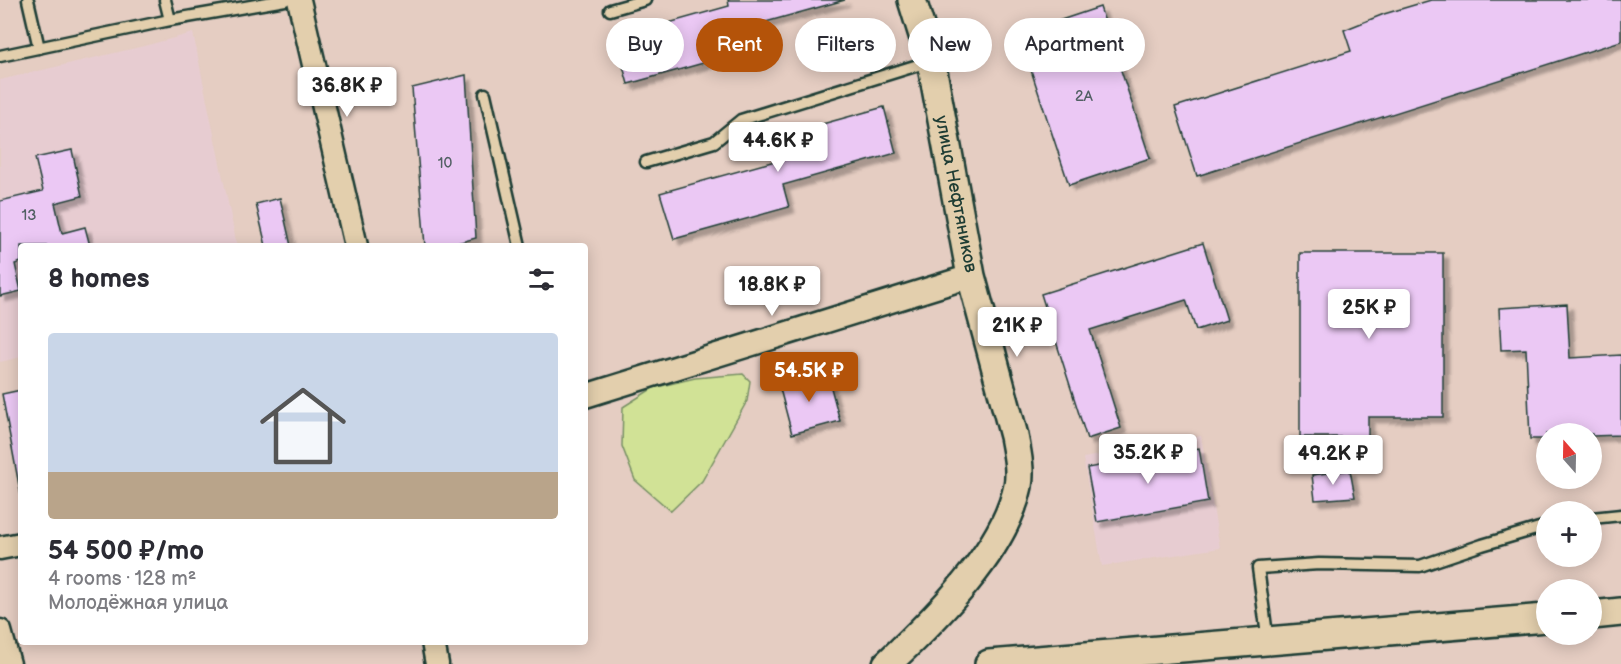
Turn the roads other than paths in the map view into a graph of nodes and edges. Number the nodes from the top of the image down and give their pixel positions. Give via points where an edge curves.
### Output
1 (28, 0) edge
2 (165, 0) edge
3 (285, 0) edge
4 (299, 0) edge
5 (645, 0) edge
6 (912, 0) edge
7 (610, 10) dead end
8 (918, 18) edge
9 (170, 20) junction
10 (39, 48) junction
11 (0, 56) edge
12 (908, 68) edge
13 (933, 72) edge
14 (485, 94) dead end
15 (646, 162) dead end
16 (355, 243) edge
17 (519, 243) edge
18 (971, 276) junction
19 (588, 395) edge
20 (1621, 515) edge
21 (1602, 517) edge
22 (1536, 529) edge
23 (18, 545) edge
24 (0, 548) edge
25 (1621, 612) edge
26 (1602, 614) edge
27 (1536, 619) edge
28 (0, 631) edge
29 (1268, 642) junction
30 (433, 645) edge
31 (9, 664) edge
32 (436, 664) edge
33 (887, 664) edge
34 (989, 664) edge

1 - 10 lane
2 - 9 lane
3 - 9 lane
4 - 16 street
5 - 7 lane
6 - 8 street, улица Нефтяников
9 - 10 lane
10 - 11 lane
12 - 15 lane via 741,120 714,142
13 - 18 street, улица Нефтяников
14 - 17 lane
18 - 19 street
18 - 33 street, улица Нефтяников via 1014,436 1019,484 1012,510 981,561 947,605
20 - 21 lane
22 - 29 lane via 1420,566 1319,564 1258,568
23 - 24 street
25 - 26 street
27 - 29 street
28 - 31 street
29 - 34 street
30 - 32 street

